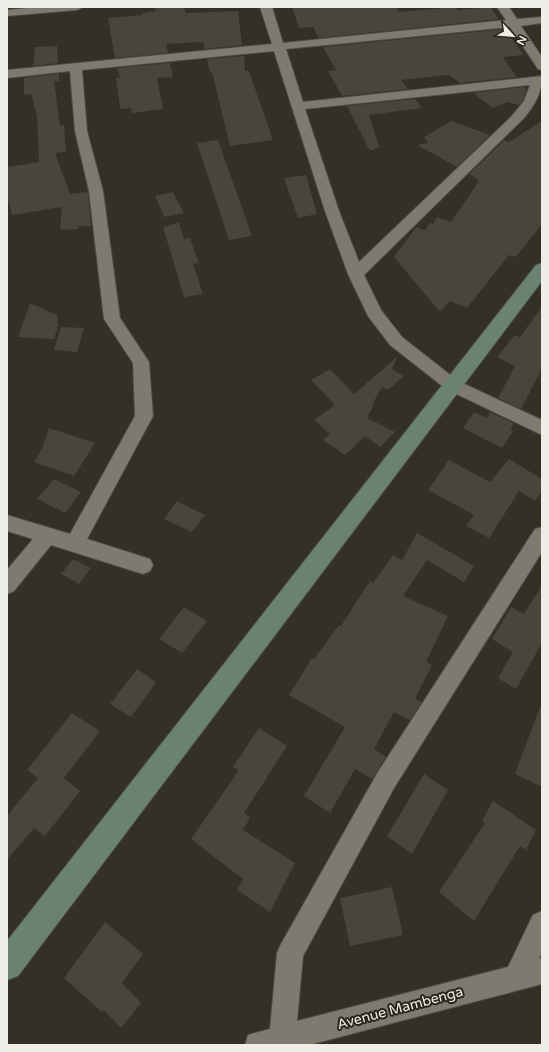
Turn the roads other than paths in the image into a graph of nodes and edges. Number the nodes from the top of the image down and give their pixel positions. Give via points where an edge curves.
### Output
1 (77, 7) edge
2 (266, 7) edge
3 (503, 7) edge
4 (7, 13) edge
5 (542, 20) edge
6 (513, 22) junction
7 (280, 47) junction
8 (76, 66) junction
9 (542, 66) edge
10 (7, 74) edge
11 (539, 81) edge
12 (299, 106) junction
13 (542, 269) edge
14 (356, 274) junction
15 (452, 384) junction
16 (542, 428) edge
17 (7, 523) edge
18 (542, 535) edge
19 (47, 536) junction
20 (75, 544) junction
21 (142, 564) dead end
22 (7, 585) edge
23 (542, 924) edge
24 (7, 965) edge
25 (542, 971) edge
26 (517, 977) junction
27 (270, 1042) edge

1 - 4 street
2 - 7 street
3 - 6 street
5 - 6 street
6 - 7 street
6 - 9 street
7 - 8 street
7 - 12 street
8 - 10 street
8 - 20 street via 81,131 96,191 112,319 142,362 144,416
11 - 12 street
11 - 14 street via 530,100 505,130
12 - 14 street via 332,211
13 - 15 street
14 - 15 street via 374,312 396,341
15 - 16 street
15 - 24 street
17 - 19 street
18 - 27 street via 386,780 290,953
19 - 20 street
19 - 22 street
20 - 21 street
23 - 26 street
25 - 26 street, Avenue Mambenga
26 - 27 street, Avenue Mambenga

